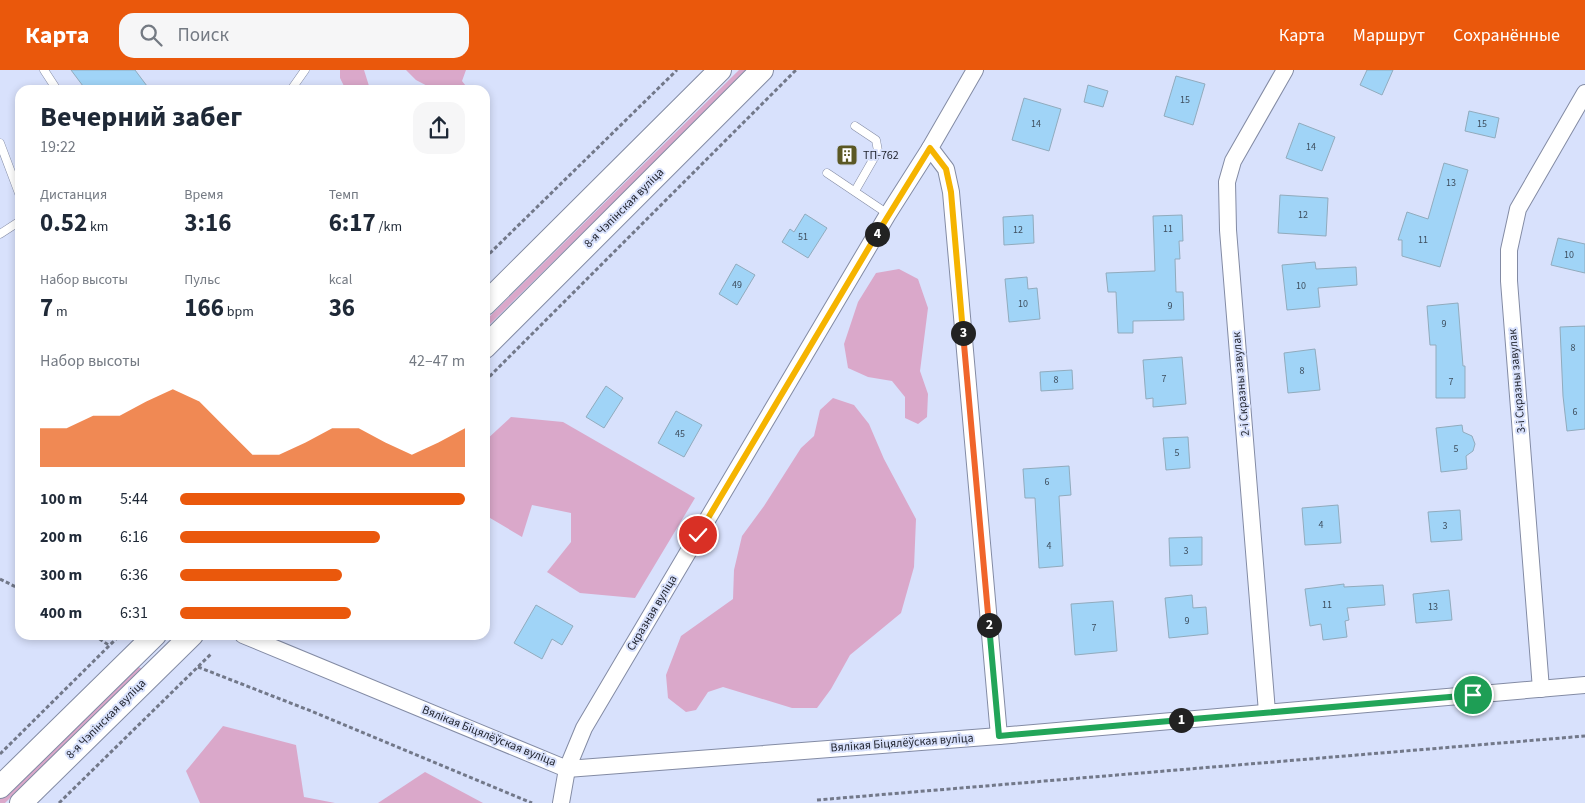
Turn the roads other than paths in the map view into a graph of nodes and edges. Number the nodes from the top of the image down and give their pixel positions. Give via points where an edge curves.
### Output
1 (44, 70) edge
2 (305, 70) edge
3 (720, 70) edge
4 (762, 70) edge
5 (975, 70) edge
6 (1285, 70) edge
7 (54, 85) edge
8 (295, 85) edge
9 (1585, 92) edge
10 (855, 126) dead end
11 (0, 143) edge
12 (930, 148) junction
13 (827, 173) dead end
14 (15, 183) edge
15 (855, 191) junction
16 (888, 214) junction
17 (15, 224) edge
18 (0, 234) edge
19 (490, 299) edge
20 (490, 342) edge
21 (150, 640) edge
22 (187, 640) edge
23 (255, 640) edge
24 (1585, 685) edge
25 (1541, 689) junction
26 (1267, 712) junction
27 (999, 736) junction
28 (568, 769) junction
29 (0, 787) edge
30 (21, 803) edge
31 (561, 803) edge

1 - 7 lane
2 - 8 lane
3 - 19 main road
4 - 20 main road, 8-я Чэпінская вуліца
5 - 12 street, Скразная вуліца
6 - 26 street, 2-і Скразны завулак via 1232,161 1227,182 1228,230
9 - 25 street, 3-і Скразны завулак via 1518,209 1509,250
10 - 15 lane via 876,140 878,151
11 - 14 lane
12 - 16 street, Скразная вуліца
12 - 27 street via 946,169 951,192
13 - 15 lane
15 - 16 lane
16 - 28 street, Скразная вуліца via 584,728
17 - 18 lane
21 - 29 main road, 8-я Чэпінская вуліца
22 - 30 main road, 8-я Чэпінская вуліца
23 - 28 street, Вялікая Біцялёўская вуліца
24 - 25 street, Вялікая Біцялёўская вуліца
25 - 26 street, Вялікая Біцялёўская вуліца
26 - 27 street, Вялікая Біцялёўская вуліца
27 - 28 street, Вялікая Біцялёўская вуліца
28 - 31 street, Скразная вуліца

